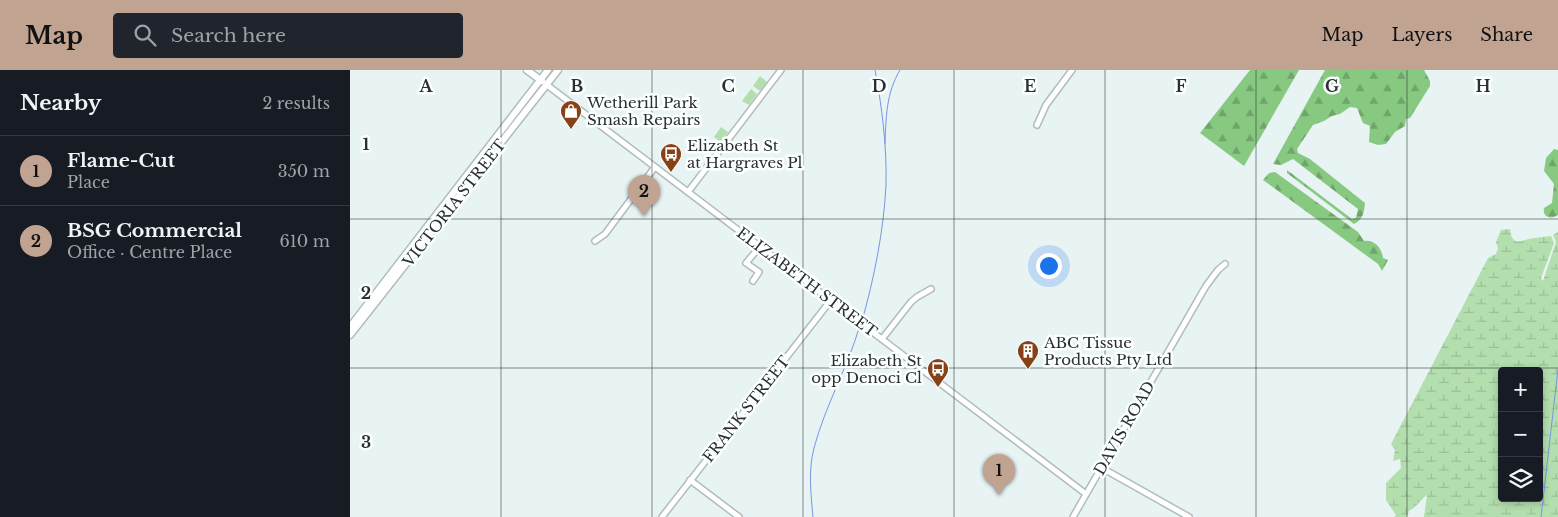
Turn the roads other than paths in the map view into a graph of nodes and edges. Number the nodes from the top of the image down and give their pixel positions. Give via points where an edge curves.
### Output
1 (527, 70) edge
2 (548, 70) edge
3 (558, 70) edge
4 (781, 70) edge
5 (1072, 70) edge
6 (540, 80) junction
7 (547, 85) junction
8 (1037, 125) dead end
9 (655, 167) junction
10 (688, 192) junction
11 (595, 241) dead end
12 (762, 248) junction
13 (1225, 264) dead end
14 (753, 281) dead end
15 (932, 289) dead end
16 (831, 300) junction
17 (350, 327) edge
18 (350, 335) edge
19 (882, 339) junction
20 (1102, 468) junction
21 (690, 480) junction
22 (1086, 494) junction
23 (662, 517) edge
24 (740, 517) edge
25 (1073, 517) edge
26 (1189, 517) edge

1 - 6 main road, ELIZABETH STREET
2 - 6 main road, VICTORIA STREET
3 - 7 main road, VICTORIA STREET
4 - 10 street
5 - 8 street via 1046,105
6 - 7 main road, ELIZABETH STREET
6 - 17 main road, VICTORIA STREET
7 - 9 street, ELIZABETH STREET
7 - 18 main road, VICTORIA STREET
9 - 10 street, ELIZABETH STREET
9 - 11 street via 605,234
10 - 12 street, ELIZABETH STREET
12 - 14 street via 746,262 759,272
12 - 16 street, ELIZABETH STREET
13 - 20 street, DAVIS ROAD via 1206,286
15 - 19 street via 917,297
16 - 19 street, ELIZABETH STREET
16 - 21 street, FRANK STREET
19 - 22 street, ELIZABETH STREET
20 - 22 street, DAVIS ROAD
20 - 26 street
21 - 23 street, FRANK STREET
21 - 24 street
22 - 25 street, DAVIS ROAD

